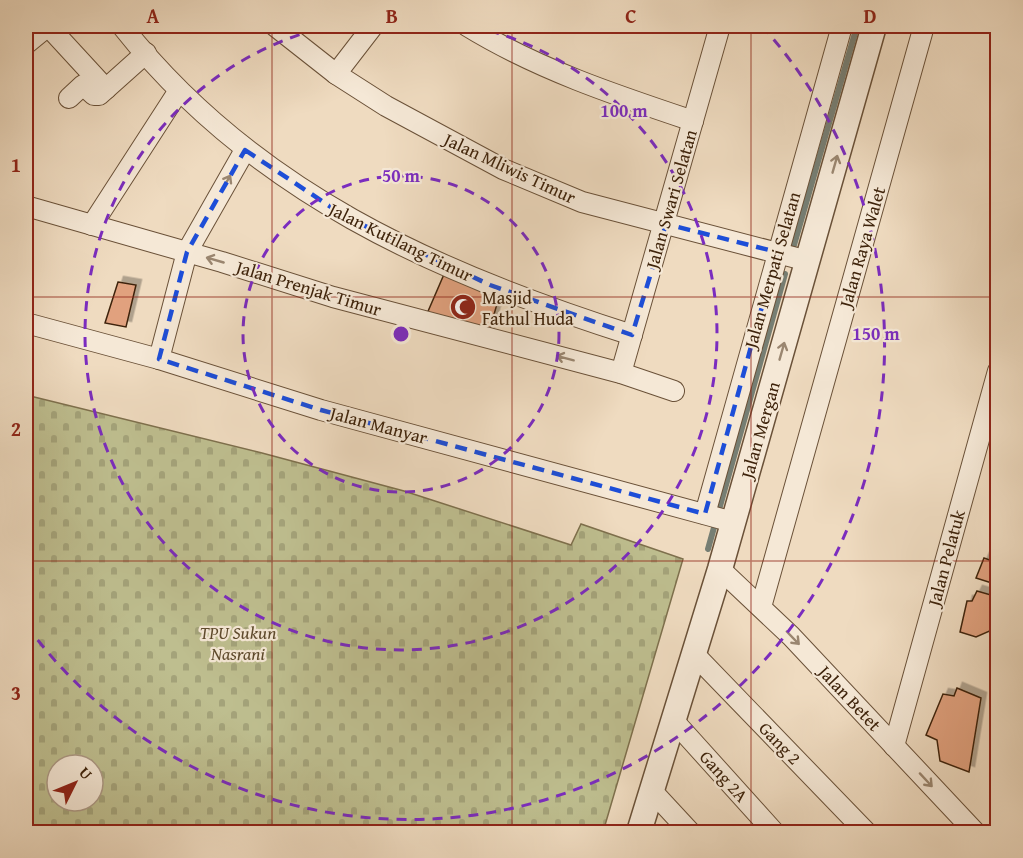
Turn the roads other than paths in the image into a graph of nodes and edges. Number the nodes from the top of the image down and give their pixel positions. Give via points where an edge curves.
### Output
1 (48, 26) edge
2 (122, 26) edge
3 (275, 26) edge
4 (373, 26) edge
5 (466, 26) edge
6 (717, 26) edge
7 (842, 26) edge
8 (874, 26) edge
9 (924, 26) edge
10 (26, 44) edge
11 (146, 53) junction
12 (336, 74) junction
13 (106, 89) junction
14 (178, 92) junction
15 (69, 98) dead end
16 (693, 121) junction
17 (245, 150) junction
18 (26, 206) edge
19 (666, 224) junction
20 (92, 225) junction
21 (187, 252) junction
22 (777, 252) junction
23 (808, 261) junction
24 (26, 323) edge
25 (632, 335) junction
26 (159, 359) junction
27 (998, 371) edge
28 (621, 373) junction
29 (674, 391) dead end
30 (719, 518) junction
31 (720, 569) junction
32 (761, 607) junction
33 (693, 653) junction
34 (673, 720) junction
35 (894, 746) junction
36 (652, 791) junction
37 (639, 832) edge
38 (690, 832) edge
39 (774, 832) edge
40 (866, 832) edge
41 (975, 832) edge

1 - 10 street
1 - 13 street
2 - 11 street, Jalan Kutilang Timur
3 - 12 street, Jalan Mliwis Timur
4 - 12 street
5 - 16 street via 526,58 612,94
6 - 16 street, Jalan Swari Selatan
7 - 22 street, Jalan Merpati Selatan
23 -> 8 street, Jalan Mergan
9 - 32 street, Jalan Raya Walet
11 - 13 street
11 - 14 street, Jalan Kutilang Timur
12 - 19 street, Jalan Mliwis Timur via 386,106 503,169 582,202
13 - 15 street via 97,96 83,86
14 - 17 street, Jalan Kutilang Timur
14 - 20 street
16 - 19 street, Jalan Swari Selatan
21 -> 17 street
17 - 25 street, Jalan Kutilang Timur via 346,217 381,235 489,285
18 - 20 street, Jalan Prenjak Timur
19 - 22 street, Jalan Mliwis Timur
19 - 25 street, Jalan Swari Selatan
20 - 21 street, Jalan Prenjak Timur
21 - 26 street
28 -> 21 street, Jalan Prenjak Timur via 333,297
22 - 23 street, Jalan Mliwis Timur
22 - 30 street, Jalan Merpati Selatan
30 -> 23 street, Jalan Mergan
24 - 26 street, Jalan Manyar
25 - 28 street, Jalan Swari Selatan
26 - 30 street, Jalan Manyar via 321,410
27 - 35 street, Jalan Pelatuk
28 - 29 street, Jalan Prenjak Timur
30 - 31 street, Jalan Mergan
31 - 32 street, Jalan Betet
31 - 33 street, Jalan Mergan
32 -> 35 street, Jalan Betet
33 - 34 street, Jalan Mergan
33 - 40 street, Gang 2
34 - 36 street, Jalan Mergan
34 - 39 street, Gang 2A
35 -> 41 street, Jalan Betet
36 - 37 street, Jalan Mergan
36 - 38 street

